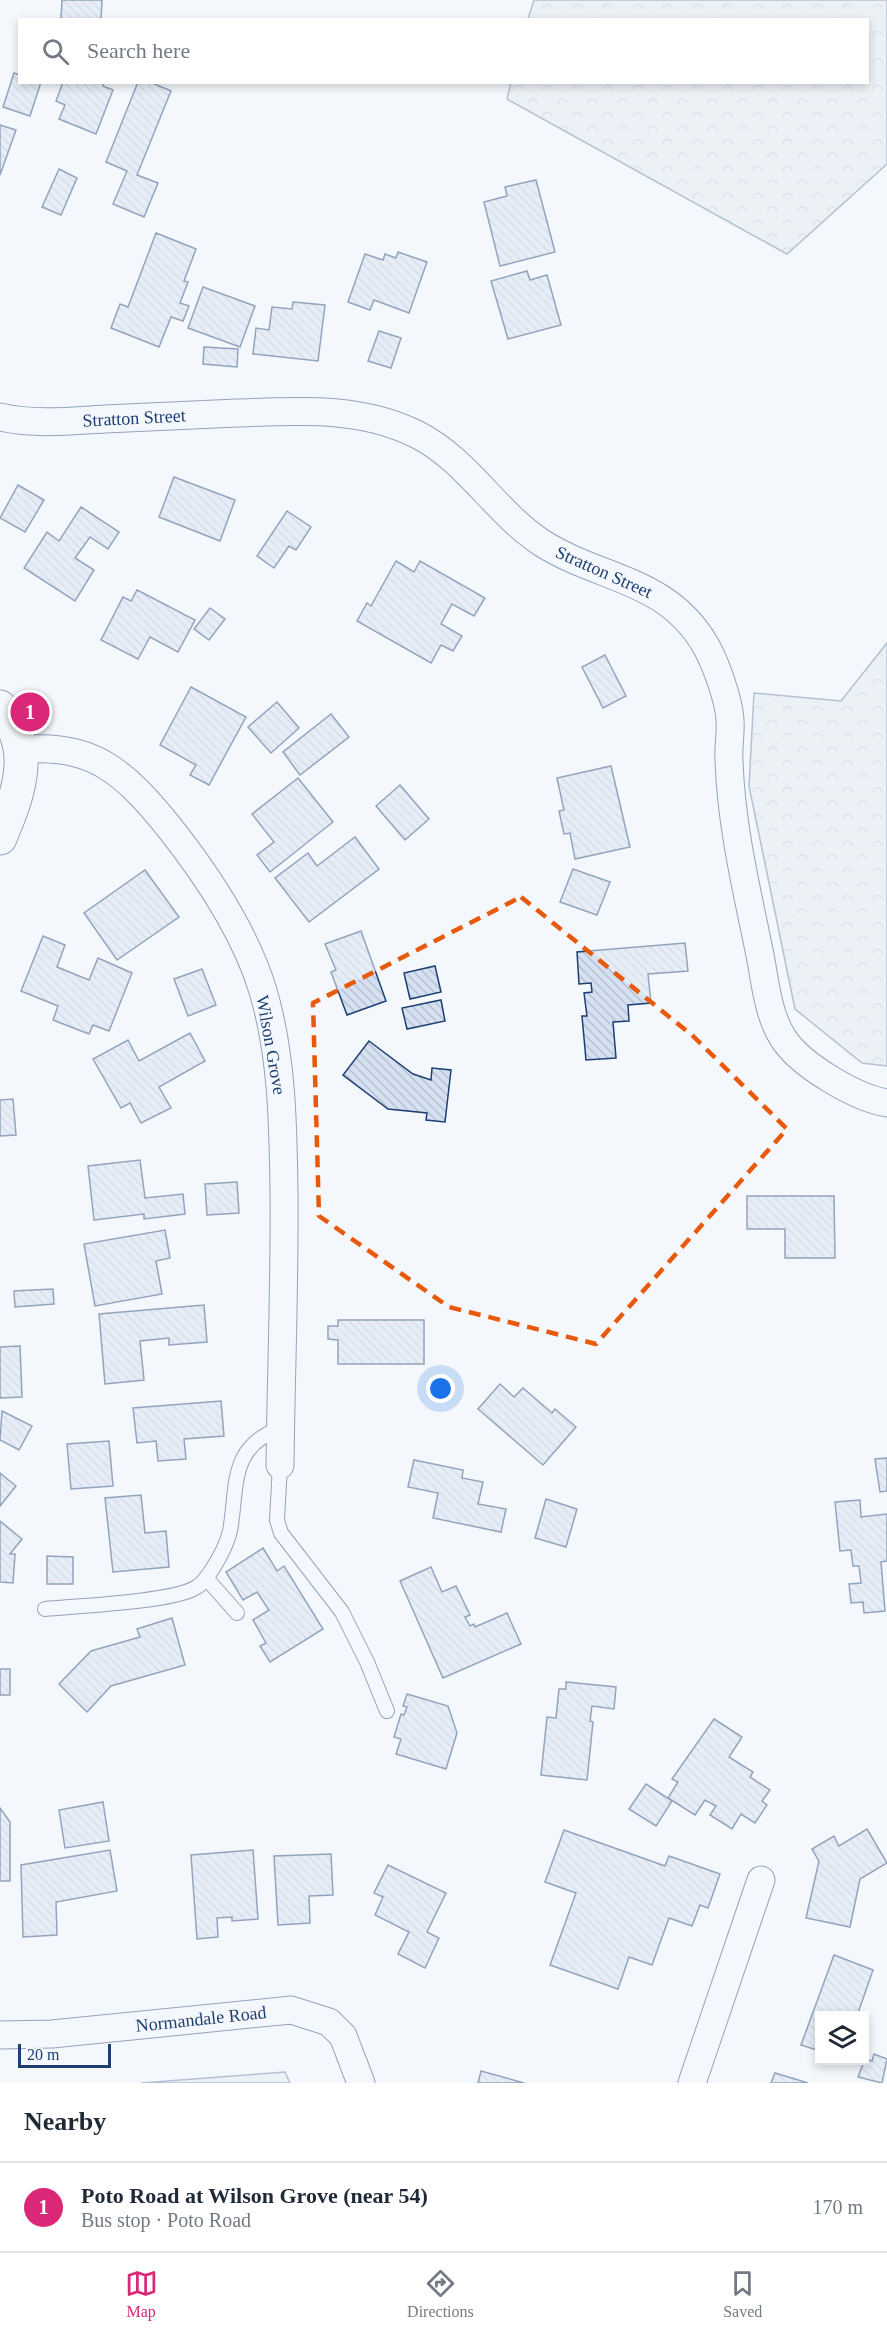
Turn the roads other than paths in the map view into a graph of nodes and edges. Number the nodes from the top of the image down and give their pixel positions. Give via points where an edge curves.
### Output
1 (0, 417) edge
2 (0, 707) edge
3 (21, 750) junction
4 (0, 838) edge
5 (887, 1103) edge
6 (280, 1428) junction
7 (280, 1465) joint
8 (207, 1579) junction
9 (45, 1609) dead end
10 (237, 1613) dead end
11 (387, 1711) dead end
12 (761, 1880) dead end
13 (0, 2035) edge
14 (361, 2083) edge
15 (692, 2083) edge

1 - 5 street, Stratton Street via 63,422 297,410 343,413 392,423 435,446 540,542 648,589 678,609 712,657 730,717 729,760 740,857 769,999 783,1038 810,1065 841,1086
2 - 3 street via 18,734
3 - 4 street via 19,784
3 - 6 street, Wilson Grove via 50,747 75,752 112,769 132,785 219,895 263,990 274,1041 283,1126 285,1295
6 - 7 street, Wilson Grove
6 - 8 lane via 258,1439 246,1452 237,1471 230,1532
7 - 11 lane via 277,1520 281,1533 342,1612
8 - 9 lane via 194,1589 166,1596
8 - 10 lane
12 - 15 street
13 - 14 street, Normandale Road via 52,2034 291,2010 329,2022 343,2036

